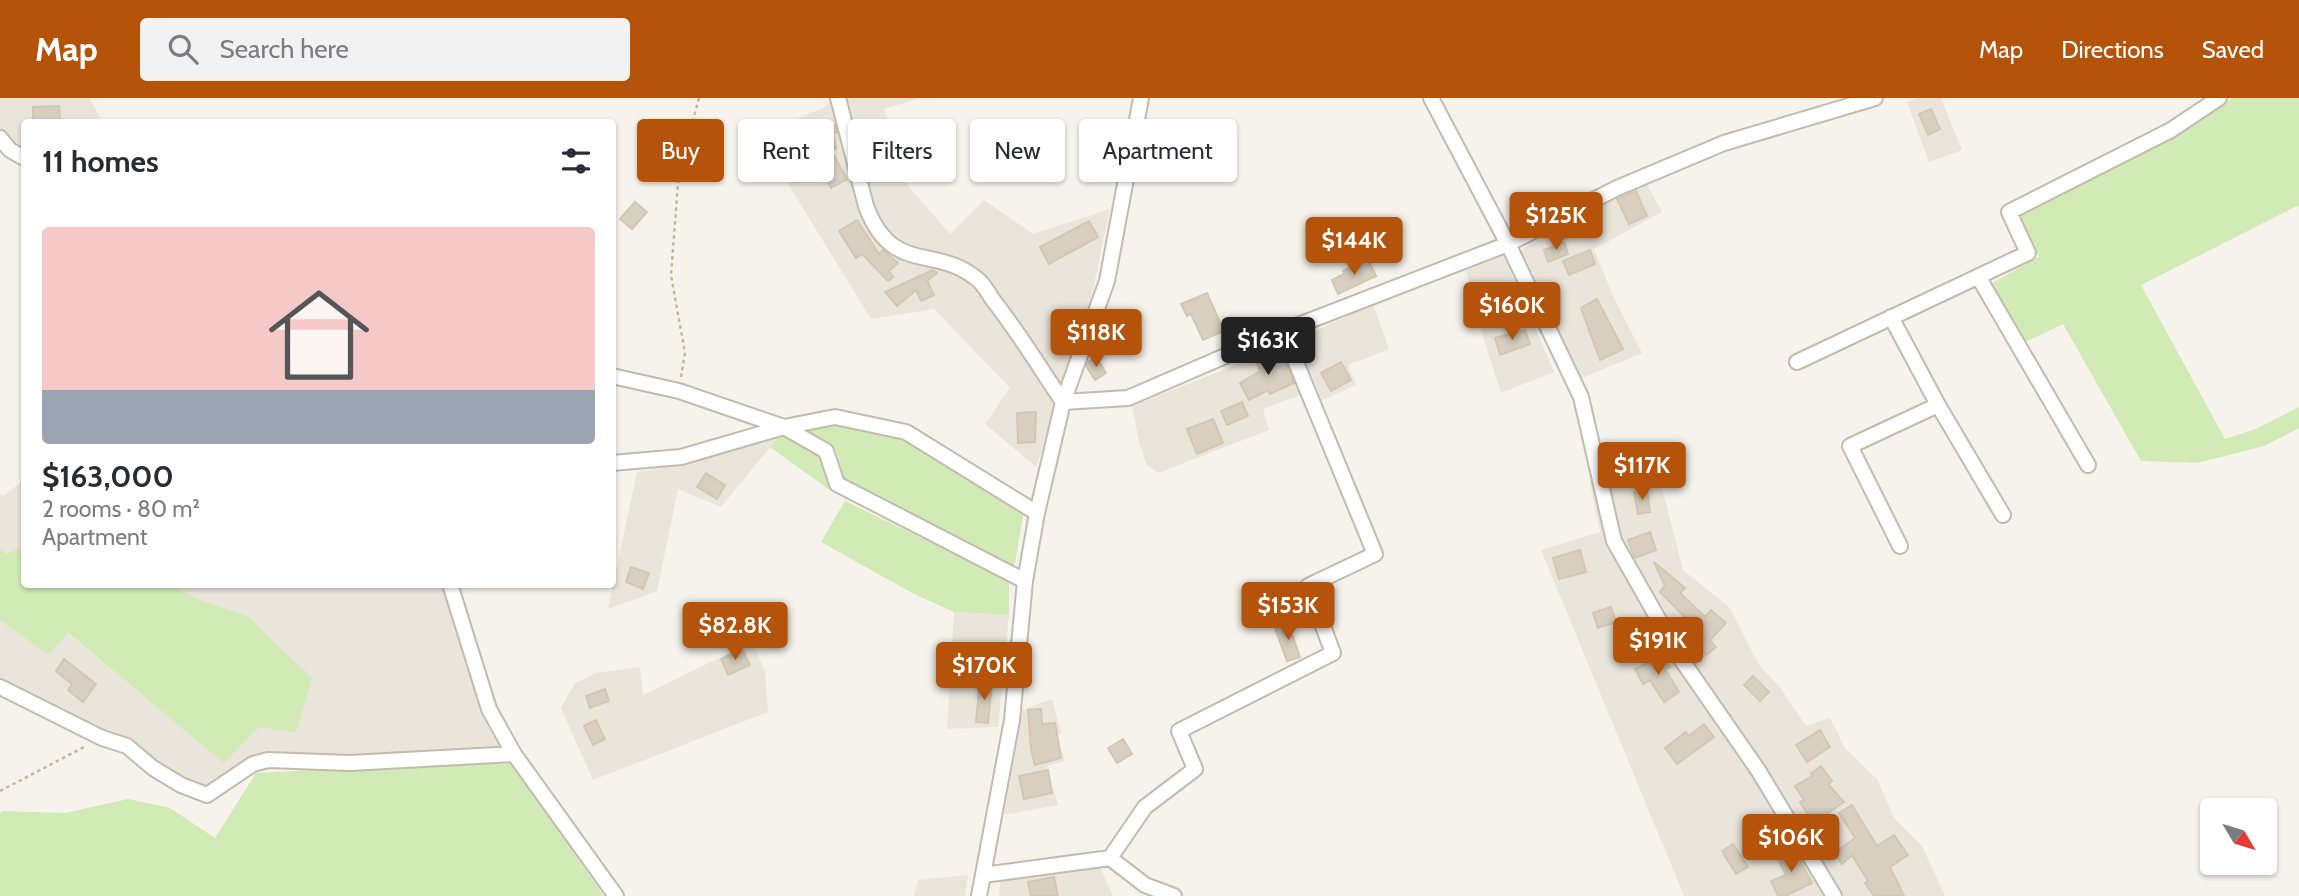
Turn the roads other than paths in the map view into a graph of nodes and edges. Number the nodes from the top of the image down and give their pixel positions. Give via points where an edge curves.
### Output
1 (838, 98) edge
2 (1141, 98) edge
3 (1431, 98) edge
4 (1875, 98) edge
5 (2219, 98) edge
6 (0, 138) edge
7 (21, 156) edge
8 (1508, 244) junction
9 (1979, 278) junction
10 (1891, 317) junction
11 (1283, 331) junction
12 (1797, 362) dead end
13 (616, 377) edge
14 (1063, 402) junction
15 (1938, 405) junction
16 (784, 427) junction
17 (616, 463) edge
18 (2088, 465) dead end
19 (1037, 513) junction
20 (2003, 515) dead end
21 (1900, 546) dead end
22 (1025, 580) junction
23 (451, 588) edge
24 (0, 687) edge
25 (514, 754) junction
26 (1110, 858) junction
27 (983, 875) junction
28 (616, 896) edge
29 (979, 896) edge
30 (1174, 896) edge
31 (1834, 896) edge

1 - 14 street via 872,222 902,252 960,268 979,280
2 - 14 street via 1107,281
3 - 8 street
4 - 8 street via 1724,143 1617,188
5 - 9 street via 2171,130 2009,212 2028,253
6 - 7 street
8 - 11 street
8 - 31 street via 1581,397 1614,541 1681,659 1758,770
9 - 10 street
9 - 18 street
10 - 12 street
10 - 15 street
11 - 14 street via 1128,398
11 - 26 street via 1375,554 1308,586 1333,653 1179,731 1195,769 1145,807
13 - 16 street via 679,391
14 - 19 street
15 - 20 street
15 - 21 street via 1850,446
16 - 17 street via 681,457
16 - 19 street via 835,417 906,432
16 - 22 street via 826,451 836,484
19 - 22 street
22 - 27 street via 1012,720
23 - 25 street via 489,709
24 - 25 street via 127,746 153,768 207,795 253,764 268,760 350,763
25 - 28 street
26 - 27 street
26 - 30 street via 1144,885
27 - 29 street

